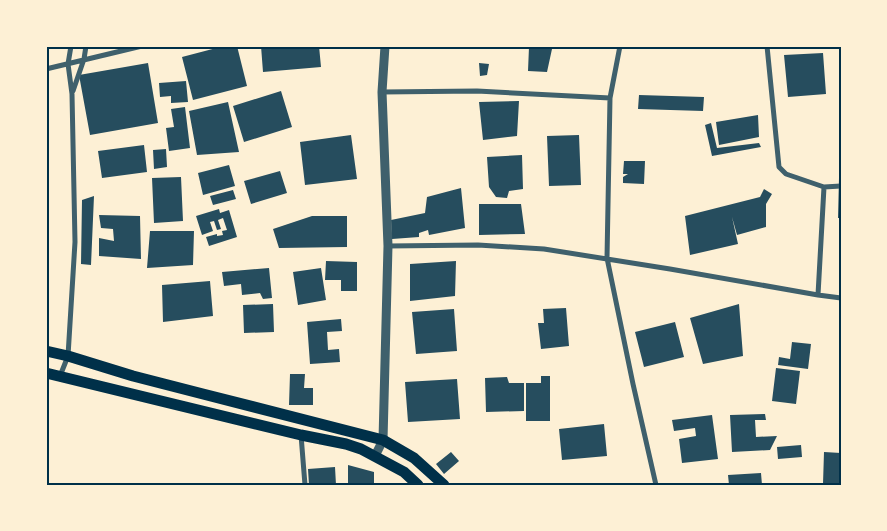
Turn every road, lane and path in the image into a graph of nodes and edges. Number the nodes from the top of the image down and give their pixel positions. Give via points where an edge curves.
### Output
1 (70, 46) edge
2 (86, 46) edge
3 (142, 46) edge
4 (385, 46) edge
5 (620, 46) edge
6 (767, 46) edge
7 (84, 59) junction
8 (68, 64) junction
9 (46, 69) edge
10 (382, 92) junction
11 (72, 94) junction
12 (610, 98) junction
13 (841, 186) edge
14 (824, 187) junction
15 (388, 246) junction
16 (607, 258) junction
17 (818, 296) junction
18 (841, 298) edge
19 (46, 351) edge
20 (68, 356) junction
21 (46, 373) edge
22 (60, 376) junction
23 (301, 435) junction
24 (383, 440) junction
25 (375, 456) junction
26 (305, 485) edge
27 (418, 485) edge
28 (444, 485) edge
29 (656, 485) edge

1 - 8 street
2 - 7 street
3 - 7 street
4 - 10 street
5 - 12 street
6 - 14 street via 779,167 786,174
7 - 8 street
7 - 11 street
8 - 9 street
8 - 11 street
10 - 12 street via 477,91
10 - 15 street
11 - 20 street via 75,242
12 - 16 street
13 - 14 street
14 - 17 street
15 - 16 street via 478,245 544,249
15 - 24 street
16 - 17 street
16 - 29 street
17 - 18 street
19 - 20 main road
20 - 22 street
20 - 24 main road via 133,376
21 - 22 main road
22 - 23 main road
23 - 25 main road via 346,444
23 - 26 street
24 - 25 street
24 - 28 main road via 414,458
25 - 27 main road via 404,472

